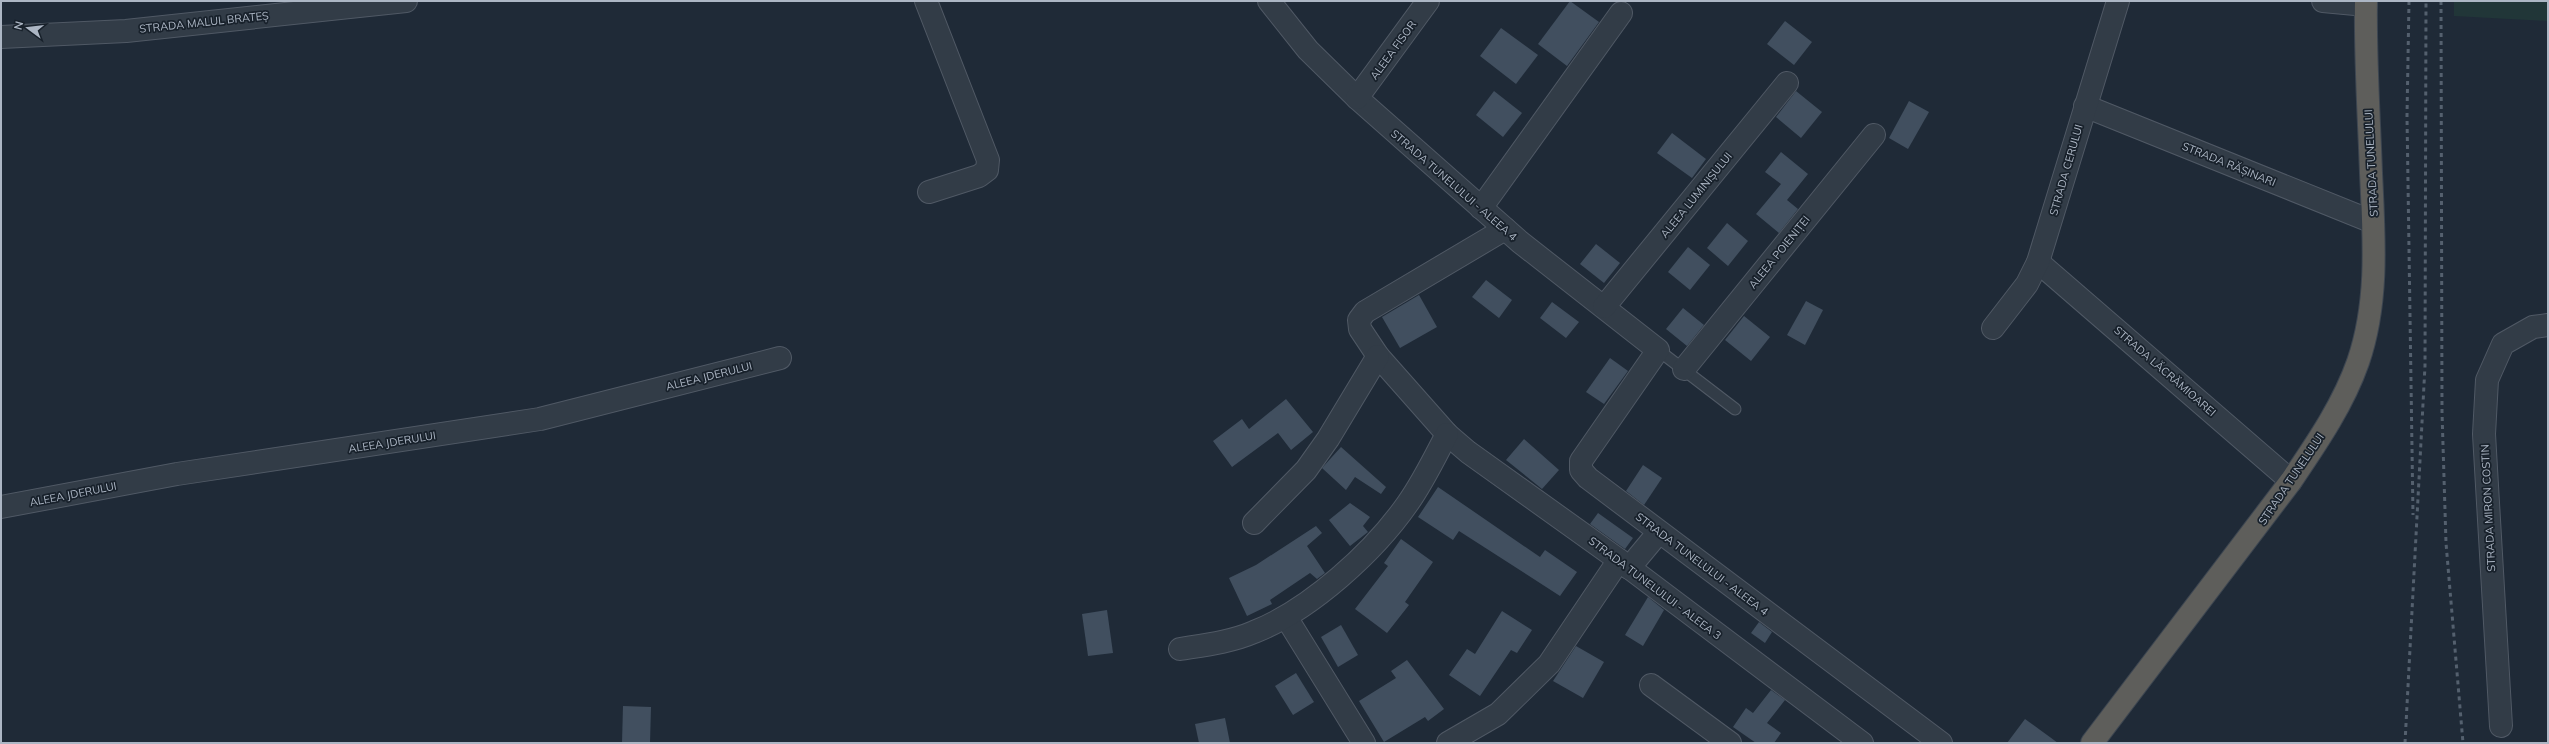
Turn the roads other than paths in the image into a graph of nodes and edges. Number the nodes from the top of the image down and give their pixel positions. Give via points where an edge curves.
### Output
1 (406, 1) edge
2 (926, 1) edge
3 (1268, 1) edge
4 (1428, 1) edge
5 (2118, 1) edge
6 (2323, 1) edge
7 (2366, 3) edge
8 (1621, 13) dead end
9 (1, 37) edge
10 (1787, 83) dead end
11 (1357, 98) junction
12 (2085, 106) junction
13 (1874, 134) dead end
14 (929, 192) dead end
15 (1481, 208) junction
16 (2373, 222) junction
17 (1505, 229) junction
18 (2038, 262) junction
19 (1604, 307) junction
20 (2548, 325) edge
21 (1993, 328) dead end
22 (1658, 350) junction
23 (1378, 356) junction
24 (780, 358) dead end
25 (1684, 369) junction
26 (1735, 409) dead end
27 (1447, 434) junction
28 (2291, 481) junction
29 (1, 507) edge
30 (1254, 523) dead end
31 (1659, 532) junction
32 (1624, 564) junction
33 (1286, 617) junction
34 (1180, 649) dead end
35 (1651, 685) dead end
36 (2501, 726) dead end
37 (1364, 743) edge
38 (1448, 743) edge
39 (1730, 743) edge
40 (1862, 743) edge
41 (1941, 743) edge
42 (2092, 743) edge

1 - 9 street, STRADA MALUL BRATEȘ via 126,31
2 - 14 street via 988,160 987,170 979,176
3 - 11 street, STRADA TUNELULUI - ALEEA 4 via 1308,50
4 - 11 street, ALEEA FISOR
5 - 12 street, STRADA CERULUI
6 - 7 street
7 - 16 highway, STRADA TUNELULUI
8 - 15 street
10 - 19 street, ALEEA LUMINIȘULUI
11 - 15 street, STRADA TUNELULUI - ALEEA 4
12 - 16 street, STRADA RĂȘINARI
12 - 18 street, STRADA CERULUI
13 - 25 street, ALEEA POIENIȚEI
15 - 17 street, STRADA TUNELULUI - ALEEA 4
16 - 28 highway, STRADA TUNELULUI via 2375,258 2372,293 2366,332 2357,363 2318,442
17 - 19 street, STRADA TUNELULUI - ALEEA 4
17 - 23 street, STRADA TUNELULUI - ALEEA 3 via 1364,312 1360,320 1360,329
18 - 21 street, STRADA CERULUI via 2027,284
18 - 28 street, STRADA LĂCRĂMIOAREI
19 - 22 street, STRADA TUNELULUI - ALEEA 4
20 - 36 street, STRADA MIRON COSTIN via 2533,327 2503,344 2487,380 2484,434
22 - 25 lane, STRADA TUNELULUI - ALEEA 4
22 - 31 street, STRADA TUNELULUI - ALEEA 4 via 1581,461 1581,470
23 - 27 street, STRADA TUNELULUI - ALEEA 3
23 - 30 street via 1328,439 1306,470
24 - 29 street, ALEEA JDERULUI via 540,419 177,474
25 - 26 lane, STRADA TUNELULUI - ALEEA 4
27 - 32 street, STRADA TUNELULUI - ALEEA 3 via 1468,452
27 - 33 street via 1408,503 1376,541 1354,565
28 - 42 highway, STRADA TUNELULUI
31 - 32 street
31 - 41 street, STRADA TUNELULUI - ALEEA 4
32 - 38 street via 1549,664 1498,714
32 - 40 street, STRADA TUNELULUI - ALEEA 3
33 - 34 street via 1227,641
33 - 37 street
35 - 39 street

